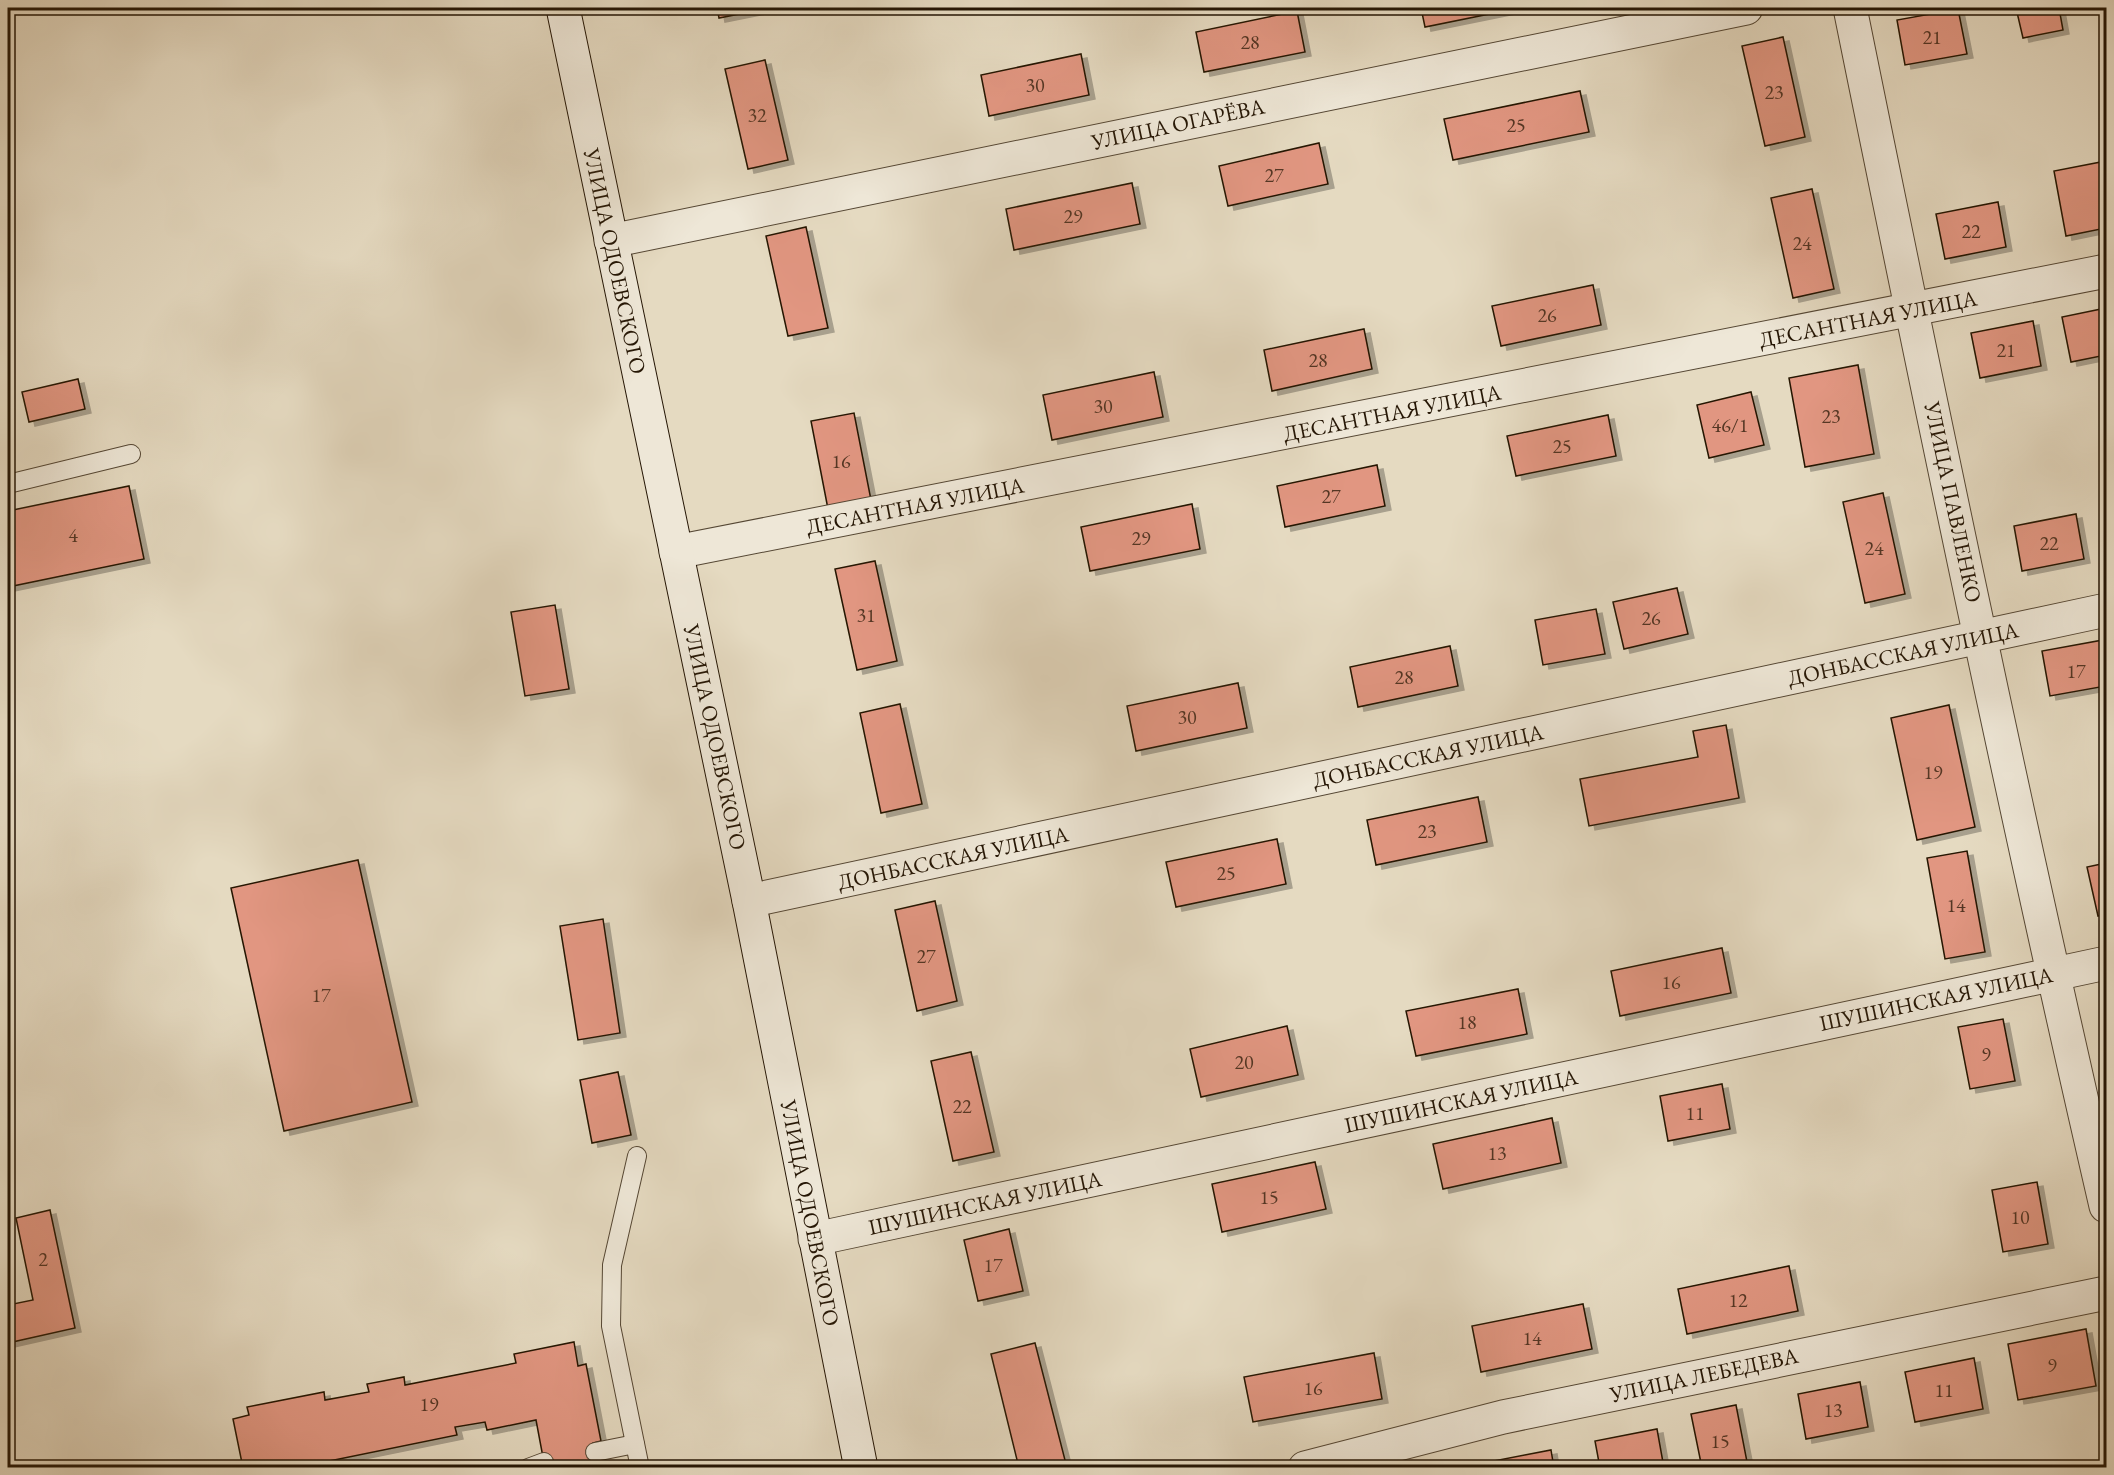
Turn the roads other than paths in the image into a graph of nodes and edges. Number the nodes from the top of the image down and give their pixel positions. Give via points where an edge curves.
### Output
1 (563, 8) edge
2 (1746, 8) edge
3 (1850, 8) edge
4 (610, 241) junction
5 (2106, 271) edge
6 (1912, 311) junction
7 (131, 454) dead end
8 (8, 483) edge
9 (676, 552) junction
10 (2106, 610) edge
11 (1982, 637) junction
12 (749, 901) junction
13 (2106, 963) edge
14 (2053, 974) junction
15 (637, 1156) dead end
16 (2106, 1206) edge
17 (815, 1239) junction
18 (2106, 1293) edge
19 (635, 1444) junction
20 (595, 1452) dead end
21 (640, 1467) edge
22 (861, 1467) edge
23 (1305, 1467) edge

1 - 4 street, УЛИЦА ОДОЕВСКОГО
2 - 4 street, УЛИЦА ОГАРЁВА
3 - 6 street, УЛИЦА ПАВЛЕНКО
4 - 9 street, УЛИЦА ОДОЕВСКОГО
5 - 6 street, ДЕСАНТНАЯ УЛИЦА
6 - 9 street, ДЕСАНТНАЯ УЛИЦА
6 - 11 street, УЛИЦА ПАВЛЕНКО
7 - 8 lane
9 - 12 street, УЛИЦА ОДОЕВСКОГО
10 - 11 street, ДОНБАССКАЯ УЛИЦА
11 - 12 street, ДОНБАССКАЯ УЛИЦА
11 - 14 street, УЛИЦА ПАВЛЕНКО
12 - 17 street, УЛИЦА ОДОЕВСКОГО
13 - 14 street, ШУШИНСКАЯ УЛИЦА
14 - 16 street, УЛИЦА ПАВЛЕНКО
14 - 17 street, ШУШИНСКАЯ УЛИЦА
15 - 19 lane via 612,1265 611,1326
17 - 22 street, УЛИЦА ОДОЕВСКОГО
18 - 23 street, УЛИЦА ЛЕБЕДЕВА via 1503,1417
19 - 20 lane
19 - 21 lane

